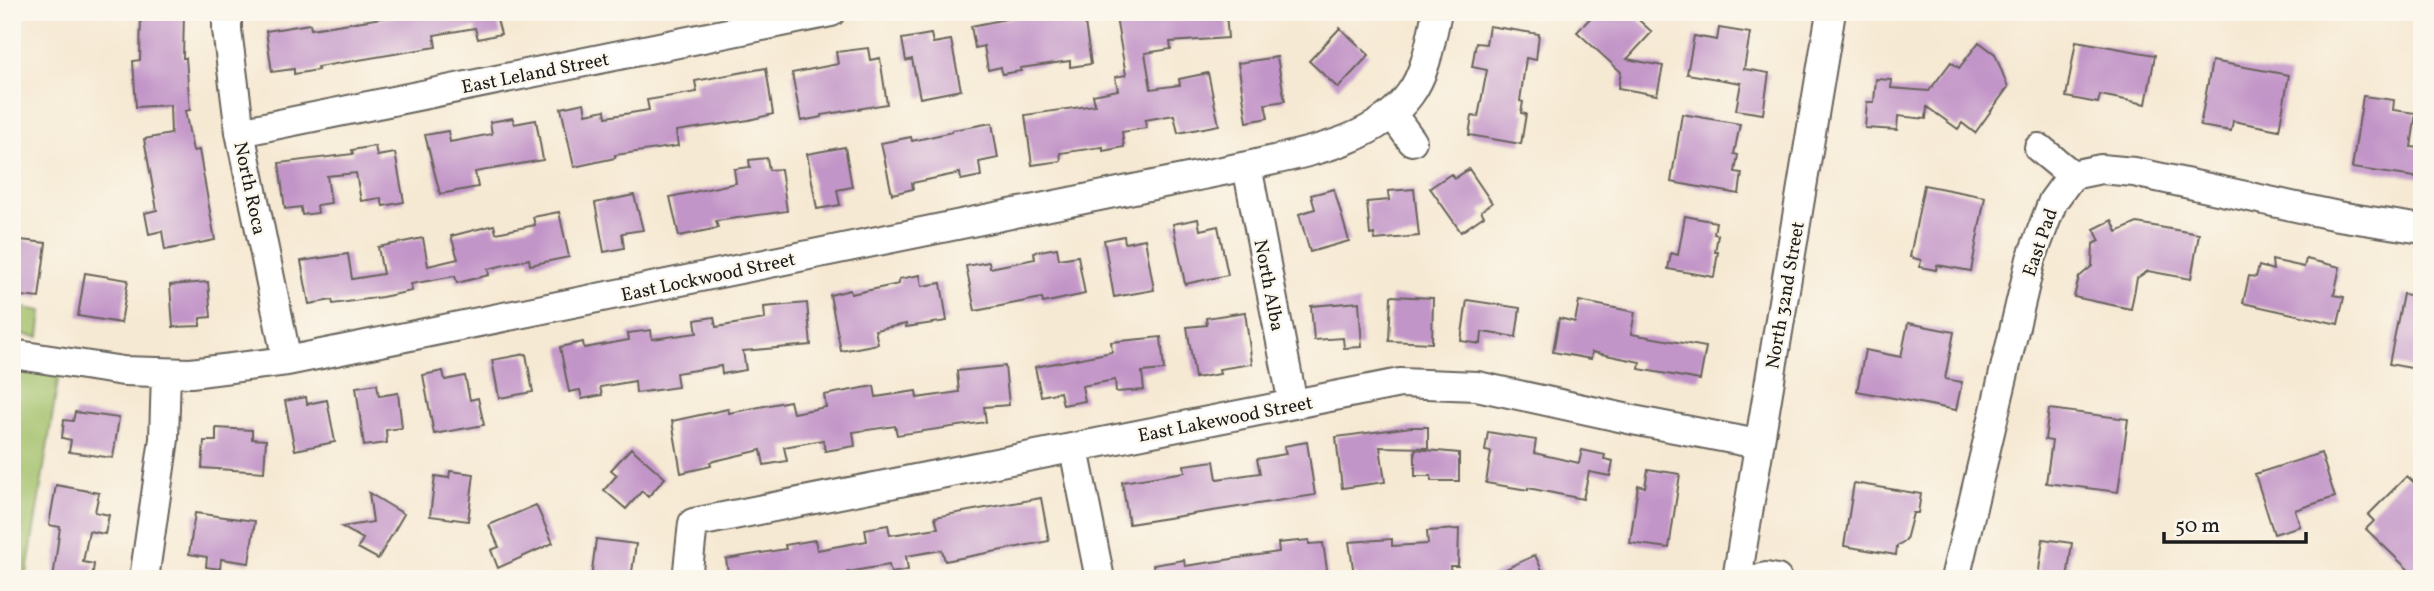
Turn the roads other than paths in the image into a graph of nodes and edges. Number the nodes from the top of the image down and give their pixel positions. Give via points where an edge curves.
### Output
1 (227, 12) edge
2 (831, 12) edge
3 (1437, 12) edge
4 (1831, 12) edge
5 (1392, 114) junction
6 (240, 132) junction
7 (1412, 141) dead end
8 (2039, 148) dead end
9 (1247, 166) junction
10 (2072, 176) junction
11 (2422, 229) edge
12 (12, 354) edge
13 (287, 361) junction
14 (166, 373) junction
15 (1293, 404) junction
16 (1758, 444) junction
17 (1074, 449) junction
18 (144, 579) edge
19 (687, 579) edge
20 (1100, 579) edge
21 (1737, 579) edge
22 (1759, 579) edge
23 (1777, 579) edge
24 (1955, 579) edge

1 - 6 street, North Roca
2 - 6 street, East Leland Street
3 - 5 street, East Lockwood Street via 1421,72 1412,92
4 - 16 street, North 32nd Street
5 - 7 street
5 - 9 street, East Lockwood Street via 1364,132 1315,150
6 - 13 street, North Roca
8 - 10 street
9 - 13 street, East Lockwood Street
9 - 15 street, North Alba
10 - 11 street via 2101,169 2134,172 2338,216
10 - 24 street, East Pad via 2053,201 2031,259
12 - 14 street, East Lockwood Street
13 - 14 street, East Lockwood Street
14 - 18 street via 164,439
15 - 16 street, East Lakewood Street via 1400,383 1477,386
15 - 17 street, East Lakewood Street
16 - 21 street, North 32nd Street
17 - 19 street, East Lakewood Street via 693,523
17 - 20 street
22 - 23 street

